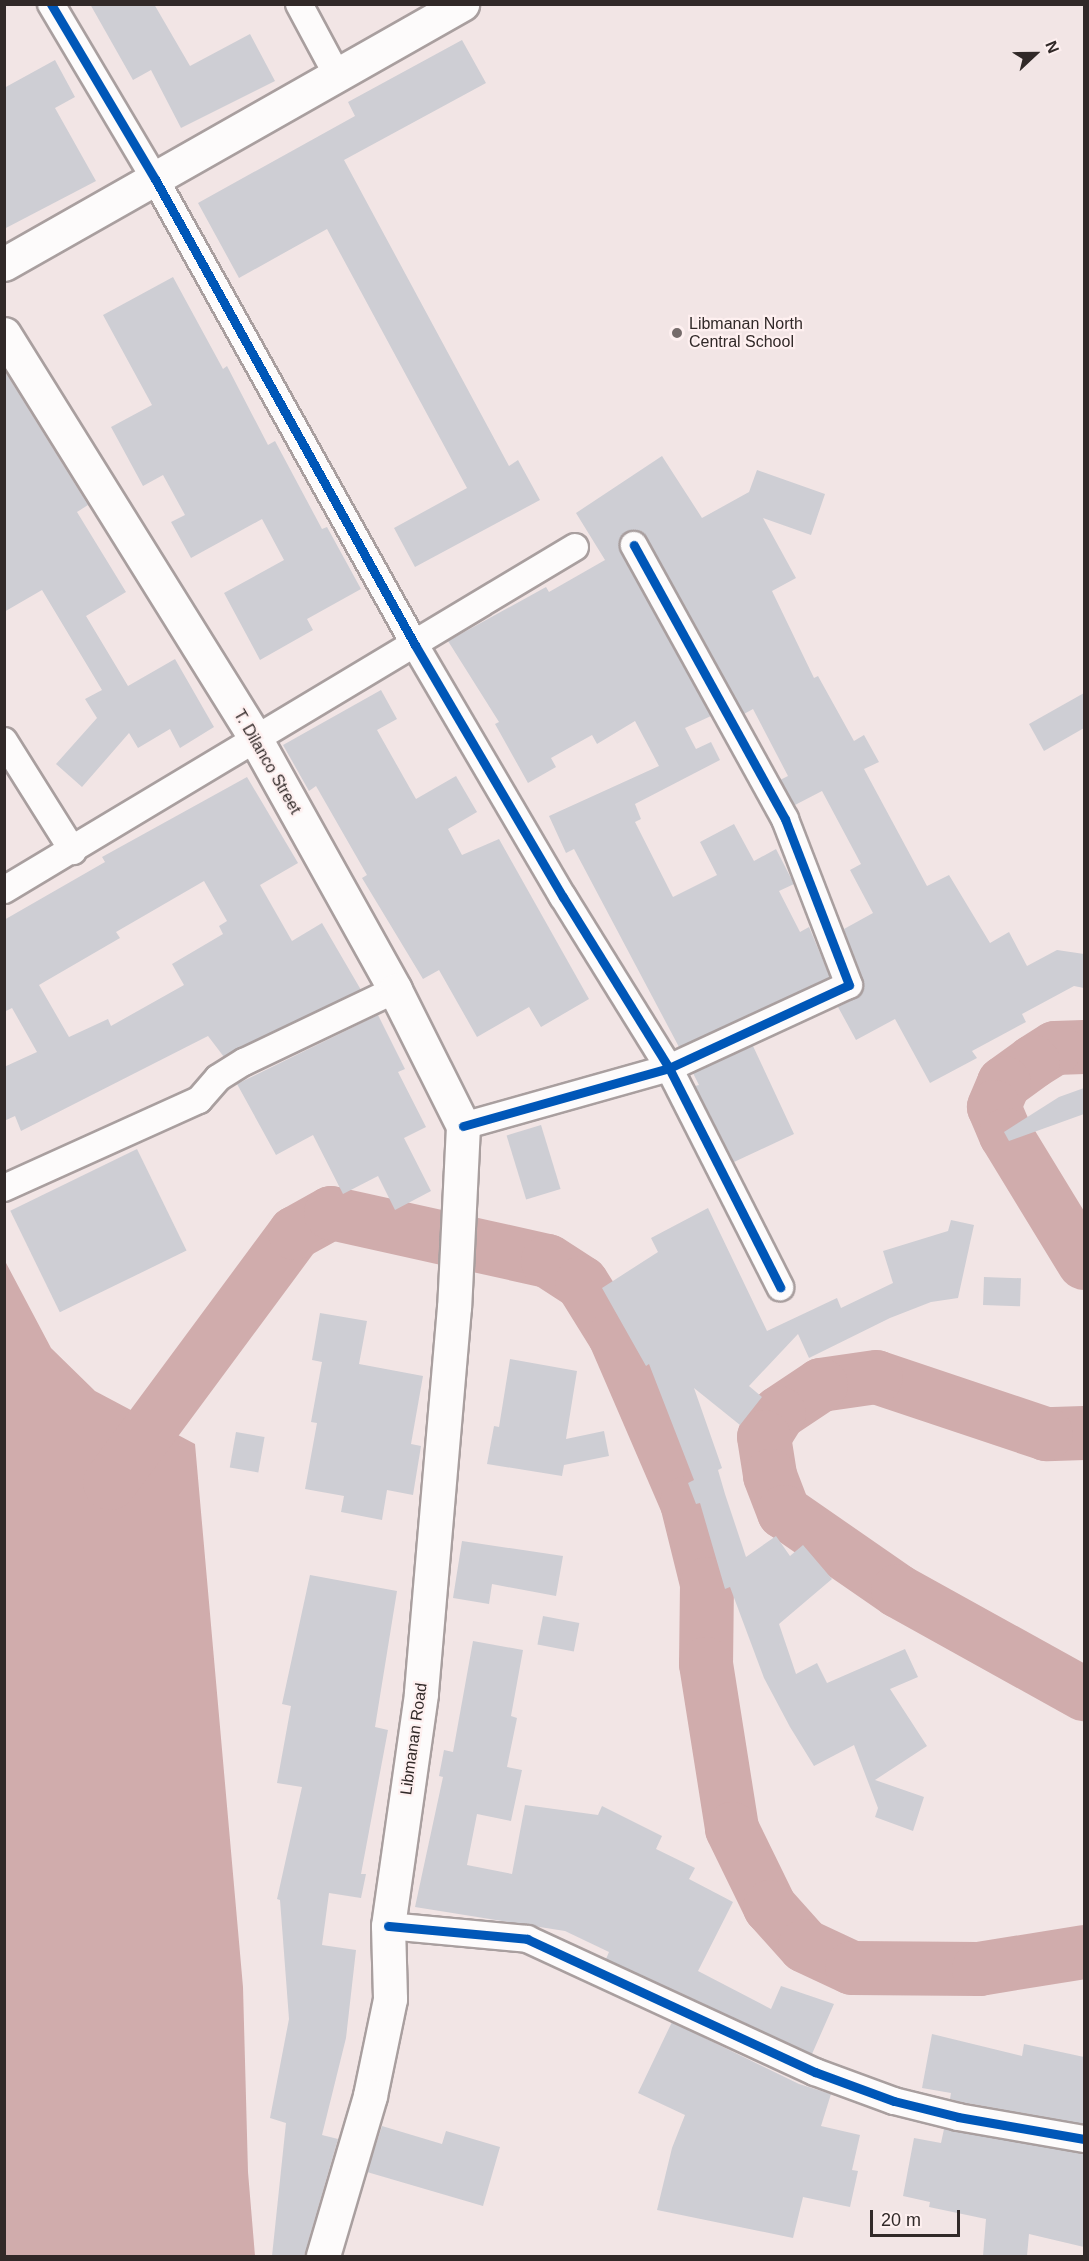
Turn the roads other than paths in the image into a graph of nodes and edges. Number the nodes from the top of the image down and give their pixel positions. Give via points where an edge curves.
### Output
1 (51, 4) edge
2 (299, 4) edge
3 (462, 4) edge
4 (337, 75) junction
5 (155, 178) junction
6 (4, 264) edge
7 (4, 334) edge
8 (634, 545) dead end
9 (575, 547) dead end
10 (415, 645) junction
11 (255, 738) junction
12 (4, 741) edge
13 (73, 851) junction
14 (4, 890) edge
15 (395, 990) junction
16 (669, 1068) junction
17 (463, 1126) junction
18 (4, 1188) edge
19 (458, 1213) joint
20 (780, 1287) dead end
21 (388, 1926) junction
22 (1084, 2139) edge
23 (323, 2256) edge

1 - 5 street
2 - 4 street
3 - 4 main road
4 - 5 main road
5 - 6 main road
5 - 10 street
7 - 11 main road, T. Dilanco Street
8 - 16 street via 785,819 849,985
9 - 10 street
10 - 11 street
10 - 16 street via 562,897
11 - 13 street
11 - 15 main road, T. Dilanco Street
12 - 13 street
13 - 14 street
15 - 17 main road, T. Dilanco Street
15 - 18 street via 244,1062 218,1078 199,1100
16 - 17 street
16 - 20 street
17 - 19 main road, T. Dilanco Street
19 - 21 main road, Libmanan Road via 454,1308 421,1694
21 - 22 street via 527,1939 815,2072 894,2101 958,2117
21 - 23 main road, Libmanan Road via 390,1999 370,2096

